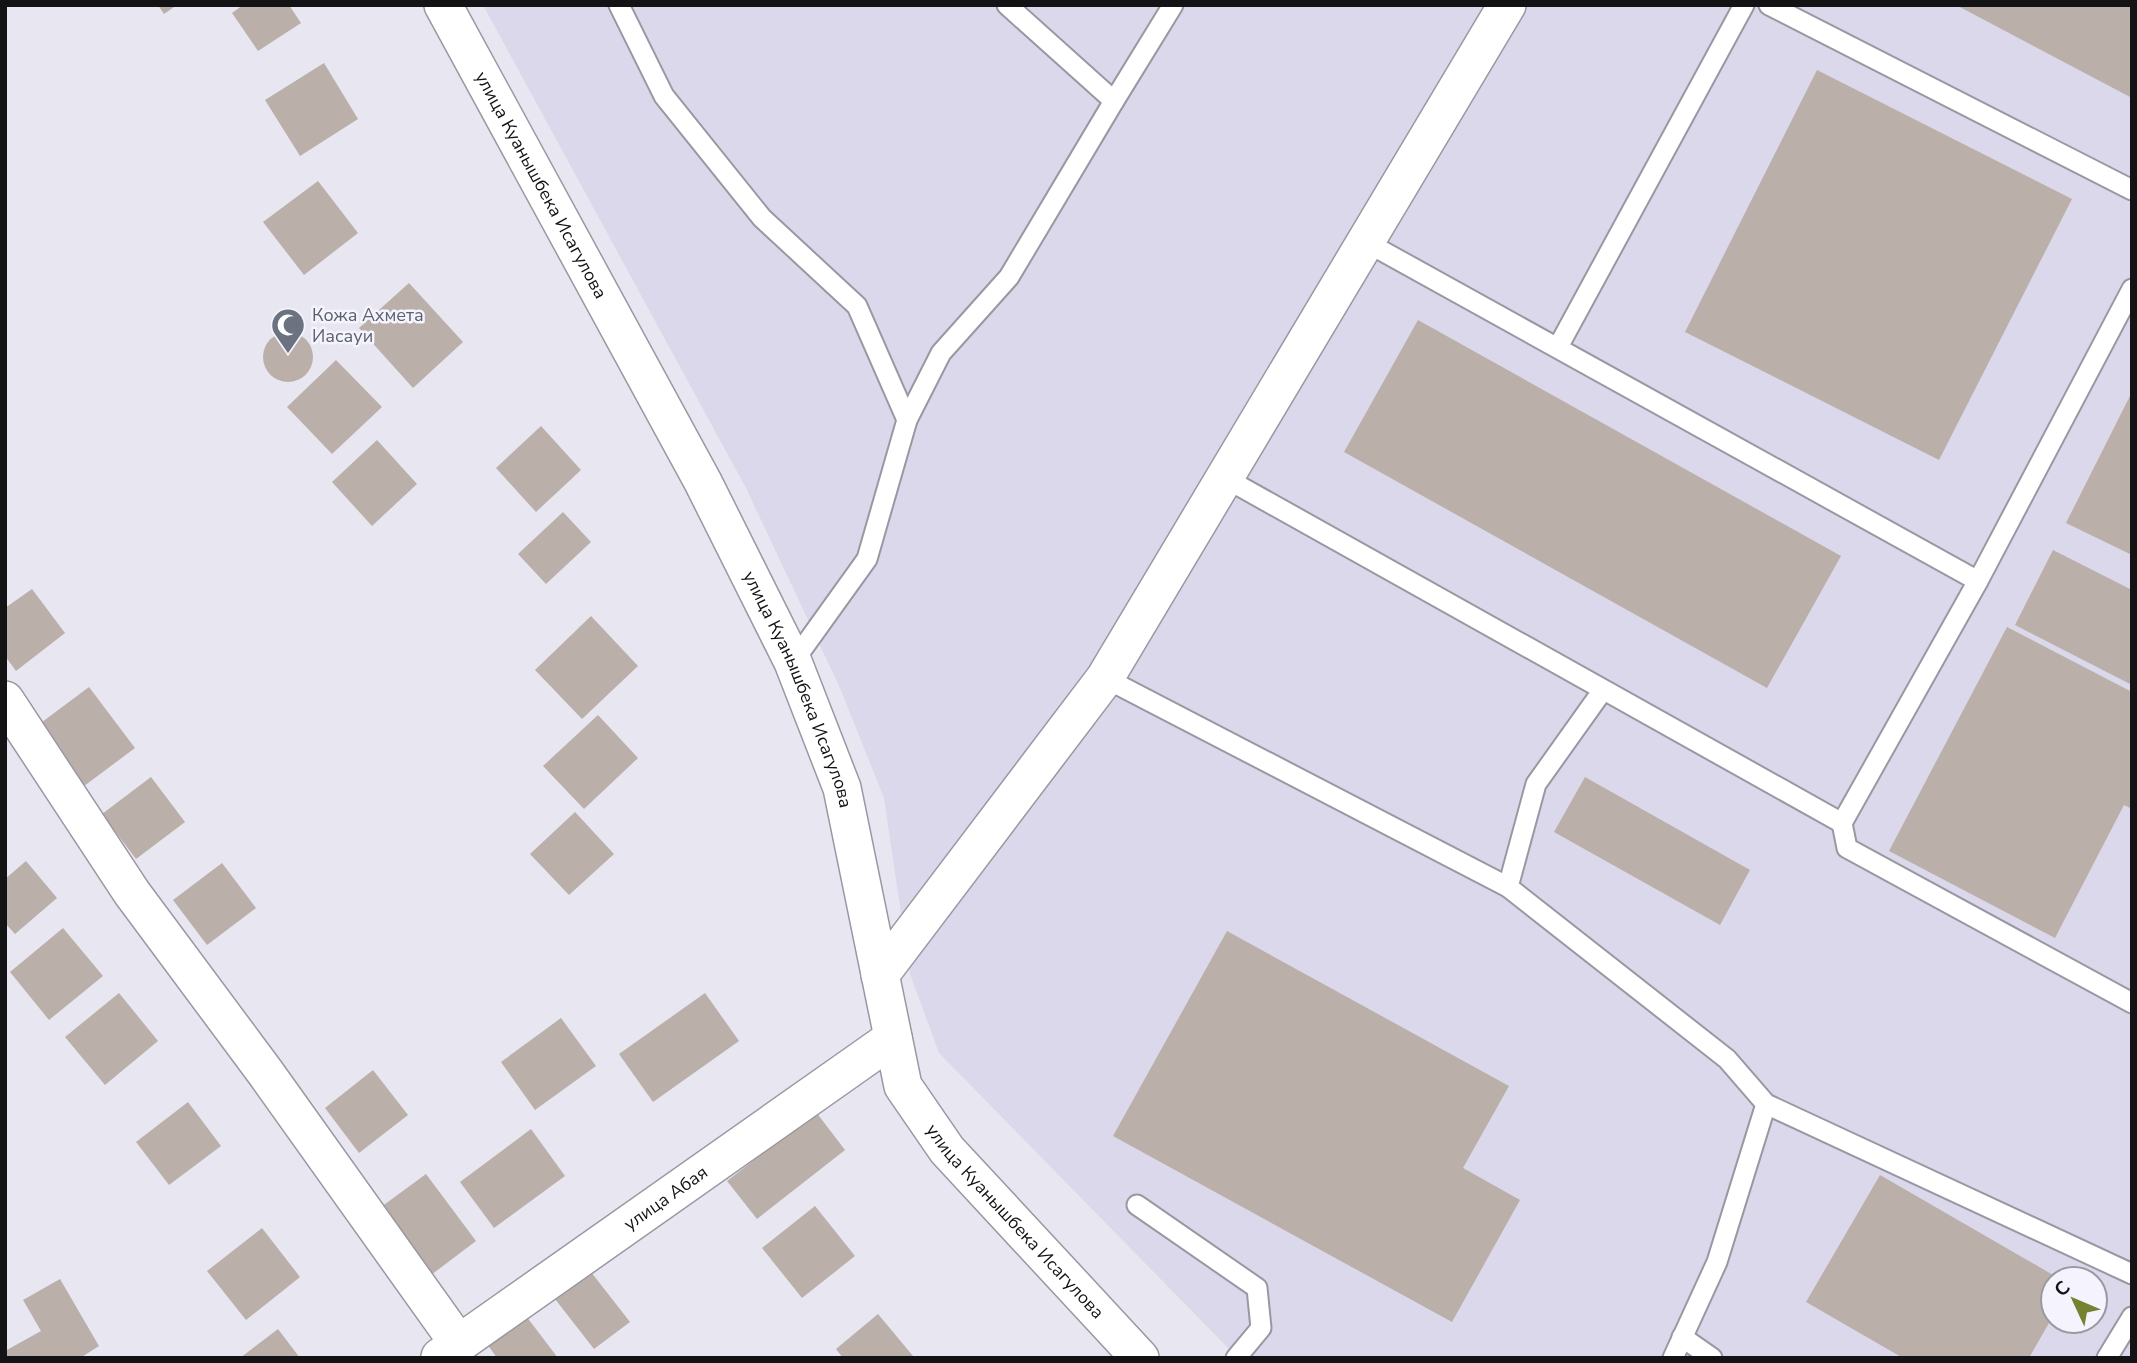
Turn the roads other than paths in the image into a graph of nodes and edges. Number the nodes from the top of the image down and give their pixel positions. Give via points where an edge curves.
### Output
1 (443, 5) edge
2 (619, 5) edge
3 (1007, 5) edge
4 (1173, 5) edge
5 (1507, 5) edge
6 (1744, 5) edge
7 (1769, 5) edge
8 (1114, 100) junction
9 (2132, 190) edge
10 (1366, 242) junction
11 (2132, 289) edge
12 (1558, 347) junction
13 (907, 419) junction
14 (1225, 478) junction
15 (1978, 581) junction
16 (793, 662) junction
17 (1105, 678) junction
18 (1603, 690) junction
19 (5, 700) edge
20 (1842, 823) junction
21 (1508, 887) junction
22 (880, 975) junction
23 (2132, 1003) edge
24 (893, 1038) junction
25 (1766, 1104) junction
26 (1137, 1205) dead end
27 (2132, 1274) edge
28 (2132, 1317) edge
29 (1682, 1337) junction
30 (449, 1351) edge
31 (1140, 1358) edge
32 (1236, 1358) edge
33 (1673, 1358) edge
34 (1712, 1358) edge
35 (2107, 1358) edge

1 - 16 street, улица Куанышбека Исагулова via 703,482
2 - 13 lane via 664,96 762,218 857,306
3 - 8 lane
4 - 8 lane
5 - 10 street
6 - 12 lane
7 - 9 lane
8 - 13 lane via 1009,277 942,353
10 - 12 lane
10 - 14 street
11 - 15 lane
12 - 15 lane
13 - 16 lane via 867,559
14 - 17 street
14 - 18 lane
15 - 20 lane
16 - 22 street, улица Куанышбека Исагулова via 842,788
17 - 21 lane
17 - 22 street
18 - 20 lane
18 - 21 lane via 1536,784
19 - 30 street via 132,892 265,1072
20 - 23 lane via 1847,848
21 - 25 lane via 1727,1059
22 - 24 street, улица Куанышбека Исагулова
24 - 30 street, улица Абая
24 - 31 street, улица Куанышбека Исагулова via 903,1086 947,1150
25 - 27 lane
25 - 29 lane via 1717,1262
26 - 32 lane via 1257,1288 1261,1328
28 - 35 lane
29 - 33 lane
29 - 34 lane

